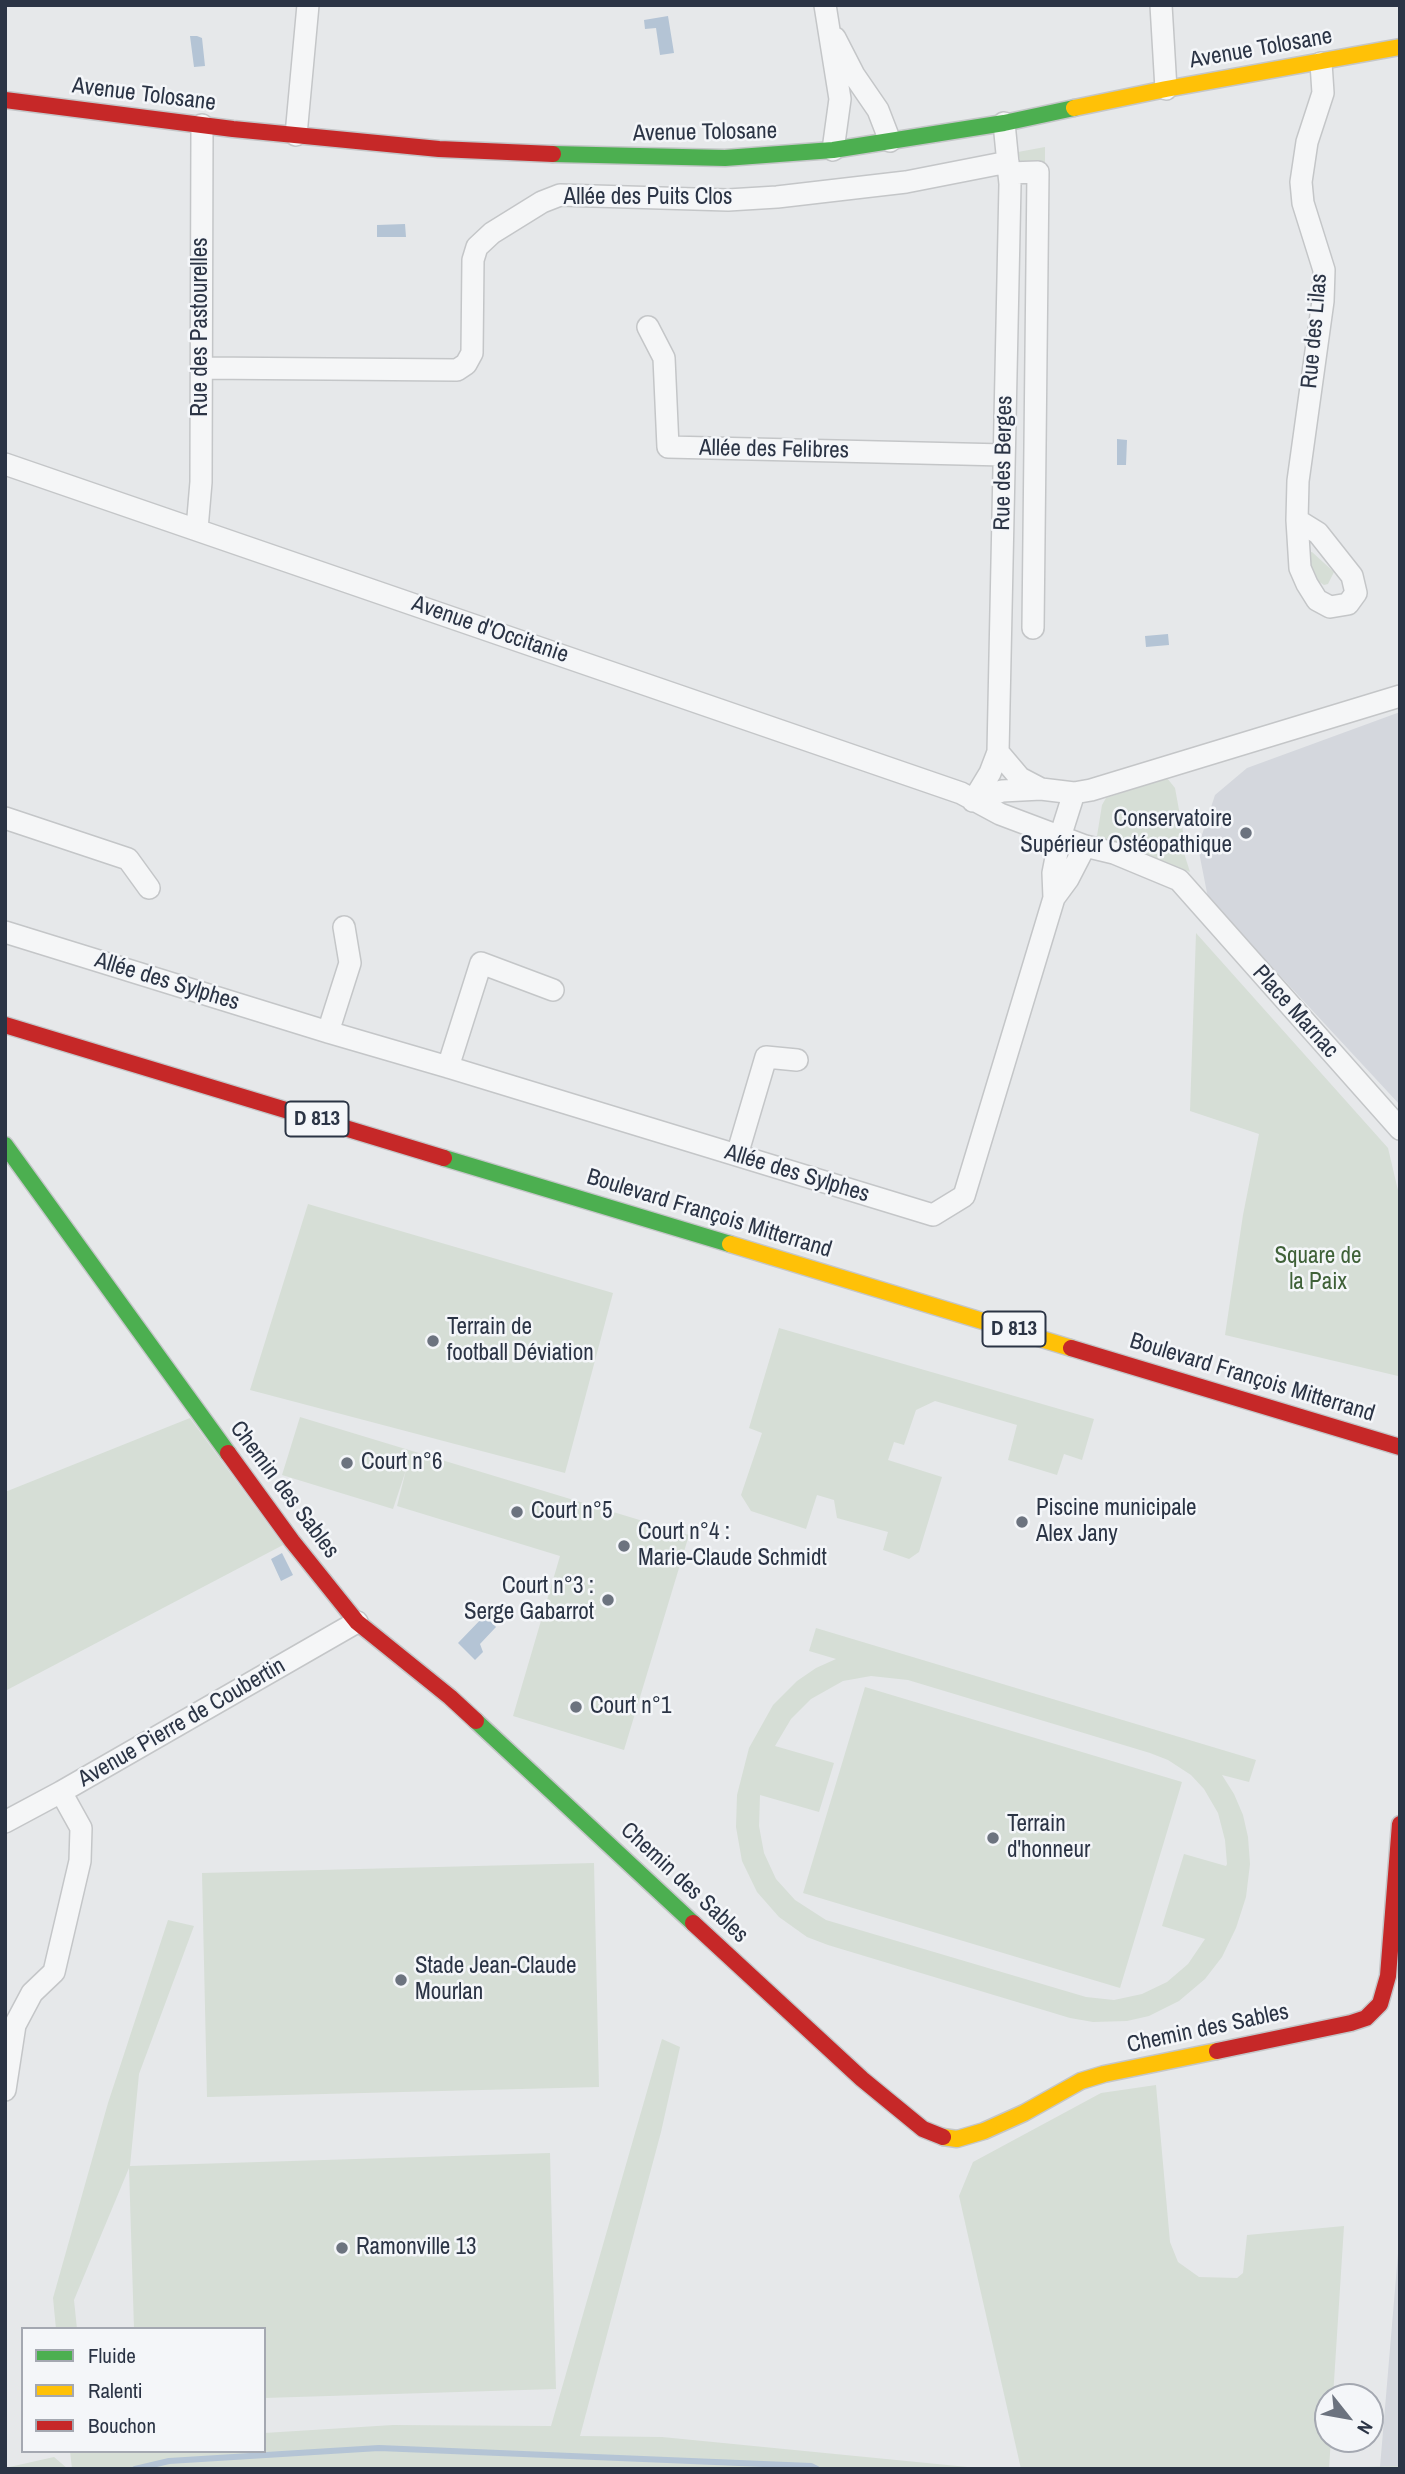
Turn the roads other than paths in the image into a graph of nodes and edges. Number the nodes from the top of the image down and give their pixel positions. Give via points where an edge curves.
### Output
1 (308, 5) edge
2 (1161, 5) edge
3 (825, 13) edge
4 (1400, 47) edge
5 (1321, 62) junction
6 (1166, 89) junction
7 (5, 100) edge
8 (1004, 122) junction
9 (202, 125) junction
10 (296, 135) junction
11 (890, 141) junction
12 (833, 150) junction
13 (1009, 167) junction
14 (648, 327) dead end
15 (201, 368) junction
16 (1004, 455) junction
17 (5, 464) edge
18 (1297, 520) dead end
19 (197, 529) junction
20 (1032, 628) dead end
21 (1400, 696) edge
22 (998, 752) junction
23 (1041, 789) junction
24 (1074, 793) junction
25 (973, 801) junction
26 (5, 818) edge
27 (1060, 837) junction
28 (1086, 846) junction
29 (149, 888) dead end
30 (1192, 893) joint
31 (1054, 898) junction
32 (344, 927) dead end
33 (5, 932) edge
34 (553, 990) dead end
35 (5, 1024) edge
36 (328, 1032) junction
37 (797, 1060) dead end
38 (448, 1067) junction
39 (1400, 1129) edge
40 (5, 1145) edge
41 (737, 1155) junction
42 (1400, 1447) edge
43 (357, 1622) junction
44 (61, 1792) junction
45 (5, 1822) edge
46 (1400, 1824) edge
47 (5, 2090) edge

1 - 10 street
2 - 6 street
3 - 11 street
3 - 12 street via 840,99
4 - 5 main road, Avenue Tolosane
5 - 6 main road, Avenue Tolosane
5 - 18 street, Rue des Lilas via 1323,93 1307,142 1301,183 1324,270 1323,301 1298,481
6 - 8 main road, Avenue Tolosane
7 - 9 main road, Avenue Tolosane
8 - 11 main road, Avenue Tolosane
8 - 13 street, Rue des Berges
9 - 10 main road, Avenue Tolosane
9 - 15 street, Rue des Pastourelles
10 - 12 main road, Avenue Tolosane via 439,149 615,157 725,158
11 - 12 main road, Avenue Tolosane
13 - 15 street, Allée des Puits Clos via 777,197 560,195 492,233 477,247 472,353 457,370
13 - 16 street, Rue des Berges
13 - 20 street, Rue des Berges via 1038,172
14 - 16 street, Allée des Felibres via 664,358 668,447
15 - 19 street, Rue des Pastourelles
16 - 22 street, Rue des Berges
17 - 19 street, Avenue d'Occitanie
19 - 25 street, Avenue d'Occitanie via 961,793
21 - 24 street
22 - 23 street via 1020,778
22 - 25 street
23 - 24 street
23 - 25 street via 1002,791
24 - 27 street
25 - 27 street, Avenue d'Occitanie
26 - 29 street via 128,859
27 - 28 street, Avenue d'Occitanie
27 - 31 street, Allée des Sylphes
28 - 30 street, Avenue d'Occitanie via 1179,880
28 - 31 street, Allée des Sylphes
30 - 39 street, Place Marnac
31 - 41 street, Allée des Sylphes via 964,1196 933,1215
32 - 36 street via 350,964
33 - 36 street, Allée des Sylphes
34 - 38 street via 481,963
35 - 42 main road, Boulevard François Mitterrand / D 813
36 - 38 street, Allée des Sylphes
37 - 41 street via 766,1057
38 - 41 street, Allée des Sylphes
40 - 43 main road, Chemin des Sables via 292,1541
43 - 44 street, Avenue Pierre de Coubertin
43 - 46 main road, Chemin des Sables via 450,1697 862,2079 923,2129 941,2137 957,2139 984,2131 1081,2081 1104,2074 1366,2018 1380,2004 1388,1976
44 - 45 street, Avenue Pierre de Coubertin
44 - 47 street via 81,1828 80,1861 54,1972 32,1993 15,2025

